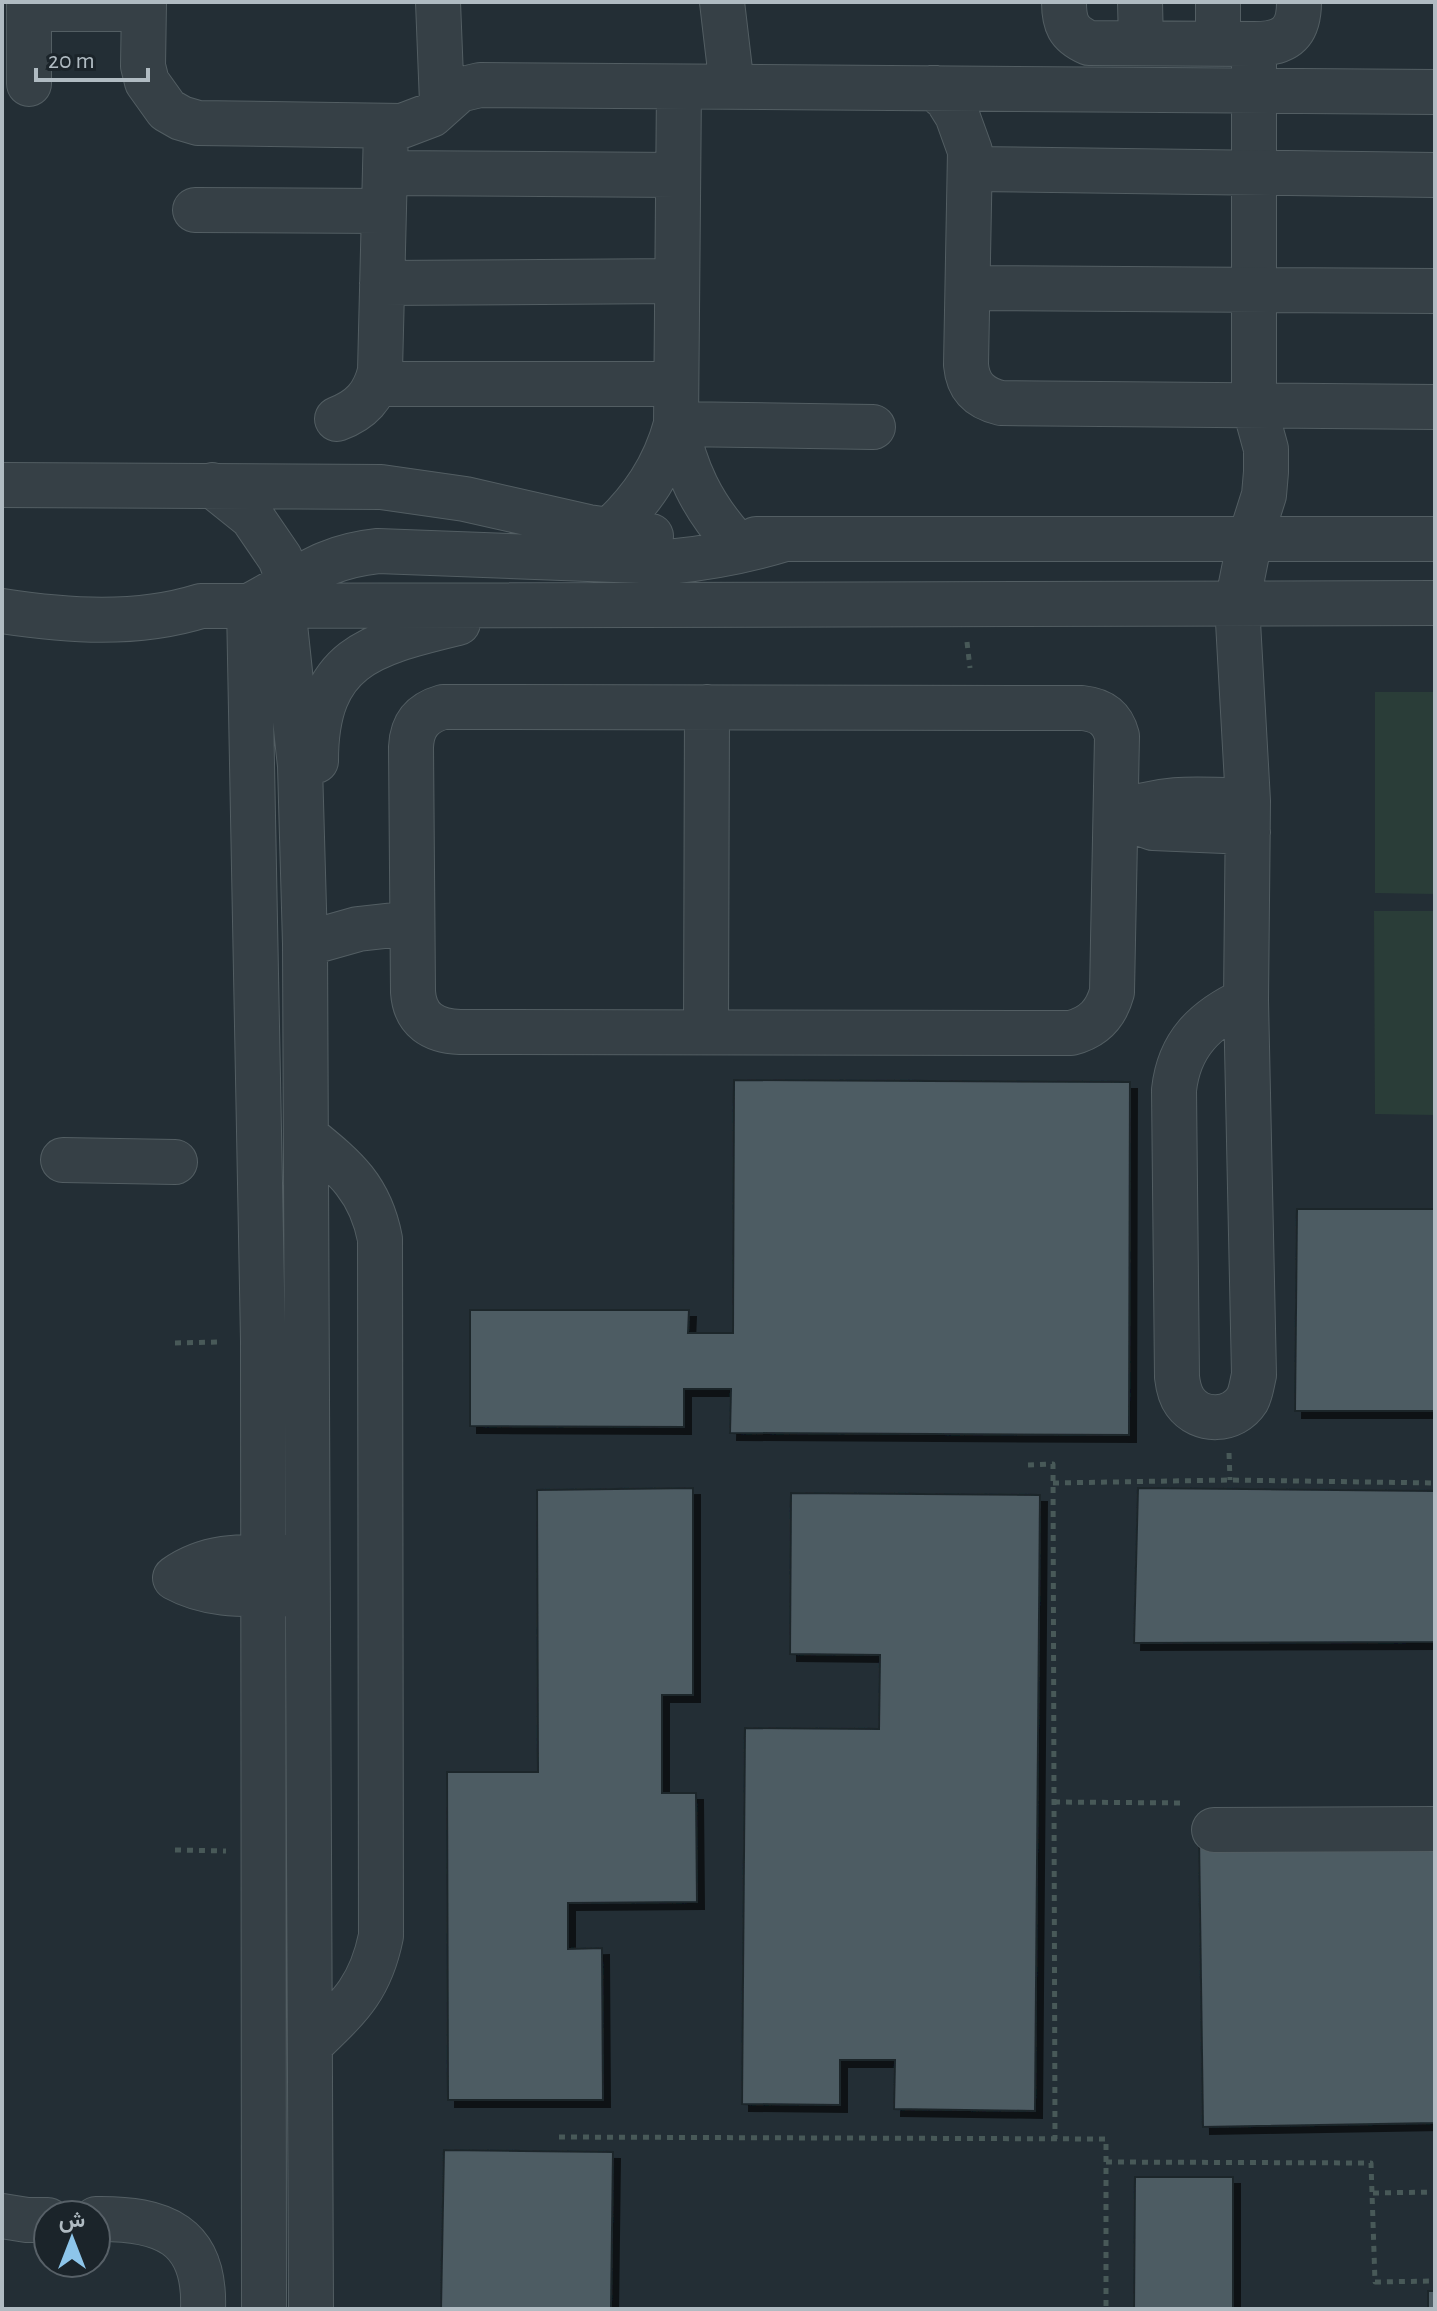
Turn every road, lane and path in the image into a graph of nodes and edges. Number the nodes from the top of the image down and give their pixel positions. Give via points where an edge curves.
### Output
1 (438, 2) edge
2 (722, 2) edge
3 (1064, 2) edge
4 (1299, 2) edge
5 (29, 5) edge
6 (144, 6) edge
7 (1141, 22) edge
8 (1230, 30) edge
9 (29, 84) dead end
10 (679, 87) junction
11 (732, 87) junction
12 (934, 88) junction
13 (1252, 90) junction
14 (1435, 92) edge
15 (442, 103) junction
16 (386, 128) junction
17 (972, 169) junction
18 (1255, 173) junction
19 (677, 175) junction
20 (1435, 175) edge
21 (384, 192) junction
22 (195, 210) dead end
23 (677, 281) junction
24 (382, 283) junction
25 (968, 288) junction
26 (1254, 288) junction
27 (1435, 291) edge
28 (377, 384) junction
29 (676, 404) junction
30 (1254, 405) junction
31 (1435, 407) edge
32 (337, 419) dead end
33 (873, 427) dead end
34 (2, 485) edge
35 (212, 485) junction
36 (609, 531) junction
37 (785, 539) junction
38 (1250, 539) junction
39 (1435, 539) edge
40 (733, 540) junction
41 (274, 598) junction
42 (1435, 603) edge
43 (1237, 604) junction
44 (529, 606) junction
45 (2, 608) edge
46 (707, 707) junction
47 (1116, 815) junction
48 (1248, 817) junction
49 (303, 882) junction
50 (412, 923) junction
51 (305, 944) junction
52 (1246, 1000) junction
53 (706, 1032) junction
54 (306, 1136) junction
55 (63, 1160) dead end
56 (175, 1162) dead end
57 (1028, 1465) dead end
58 (1053, 1483) junction
59 (1435, 1483) edge
60 (263, 1575) junction
61 (308, 1576) junction
62 (1054, 1802) junction
63 (1435, 1829) edge
64 (1214, 1830) joint
65 (310, 2045) junction
66 (559, 2137) dead end
67 (1055, 2139) junction
68 (1106, 2162) junction
69 (1435, 2192) edge
70 (1373, 2193) junction
71 (2, 2216) edge
72 (112, 2219) edge
73 (32, 2220) edge
74 (1435, 2281) edge
75 (203, 2309) edge
76 (264, 2309) edge
77 (311, 2309) edge
78 (1106, 2309) edge

1 - 15 lane
2 - 11 lane
3 - 7 lane via 1070,31 1089,43
4 - 8 lane via 1297,23 1273,43
5 - 6 lane
5 - 9 lane
6 - 16 lane via 147,82 167,110 181,118 212,125
7 - 8 lane
8 - 13 lane
10 - 11 lane
10 - 15 lane via 480,85 459,90
10 - 19 lane
11 - 12 lane
12 - 13 lane
12 - 17 lane via 947,99 965,132
13 - 14 lane
13 - 18 lane
15 - 16 lane via 417,122
16 - 21 lane
17 - 18 lane
17 - 25 lane
18 - 20 lane
18 - 26 lane
19 - 21 lane
19 - 23 lane
21 - 22 lane
21 - 24 lane
23 - 24 lane
23 - 29 lane
24 - 28 lane
25 - 26 lane
25 - 30 lane via 967,376 990,400
26 - 27 lane
26 - 30 lane
28 - 29 lane
28 - 32 lane via 361,407
29 - 33 lane
29 - 36 lane via 670,444 652,483
29 - 40 lane via 681,450 695,487
30 - 31 lane
30 - 38 lane via 1238,449 1236,472
34 - 35 lane
35 - 36 lane via 409,490
35 - 41 lane via 252,517 280,558
36 - 40 lane
37 - 38 lane
37 - 40 lane
37 - 41 lane via 747,551 668,562 378,551 331,560
38 - 39 lane
38 - 43 lane
41 - 44 lane
41 - 45 lane via 201,606 157,596 100,593 43,597
41 - 49 lane via 300,766
41 - 60 lane
42 - 43 lane
43 - 44 lane
43 - 48 lane
44 - 49 lane via 399,637 359,657 342,673 325,702 316,735 316,816
46 - 47 lane via 1092,709 1109,718 1117,736
46 - 50 lane via 432,710 416,725 411,747
46 - 53 lane
47 - 48 lane via 1153,828
47 - 53 lane via 1112,992 1103,1015 1083,1030
48 - 52 lane
49 - 51 lane
50 - 51 lane via 358,929
50 - 53 lane via 414,1004 436,1029
51 - 54 lane
52 - 52 lane via 1194,1035 1181,1057 1174,1090 1177,1377 1183,1400 1214,1418 1238,1410 1247,1400 1254,1375
54 - 61 lane
54 - 65 lane via 359,1185 380,1239 381,1936 356,1999
55 - 56 lane
57 - 58 path via 1053,1464
58 - 59 path
58 - 62 path
60 - 61 lane
60 - 76 lane
61 - 65 lane
62 - 64 path via 1196,1803
62 - 67 path
63 - 64 lane
65 - 77 lane
66 - 67 path
67 - 68 path via 1106,2139
68 - 70 path via 1371,2163
68 - 78 path
69 - 70 path
70 - 74 path via 1375,2282
71 - 73 lane
72 - 75 lane via 154,2224 185,2243 202,2276

